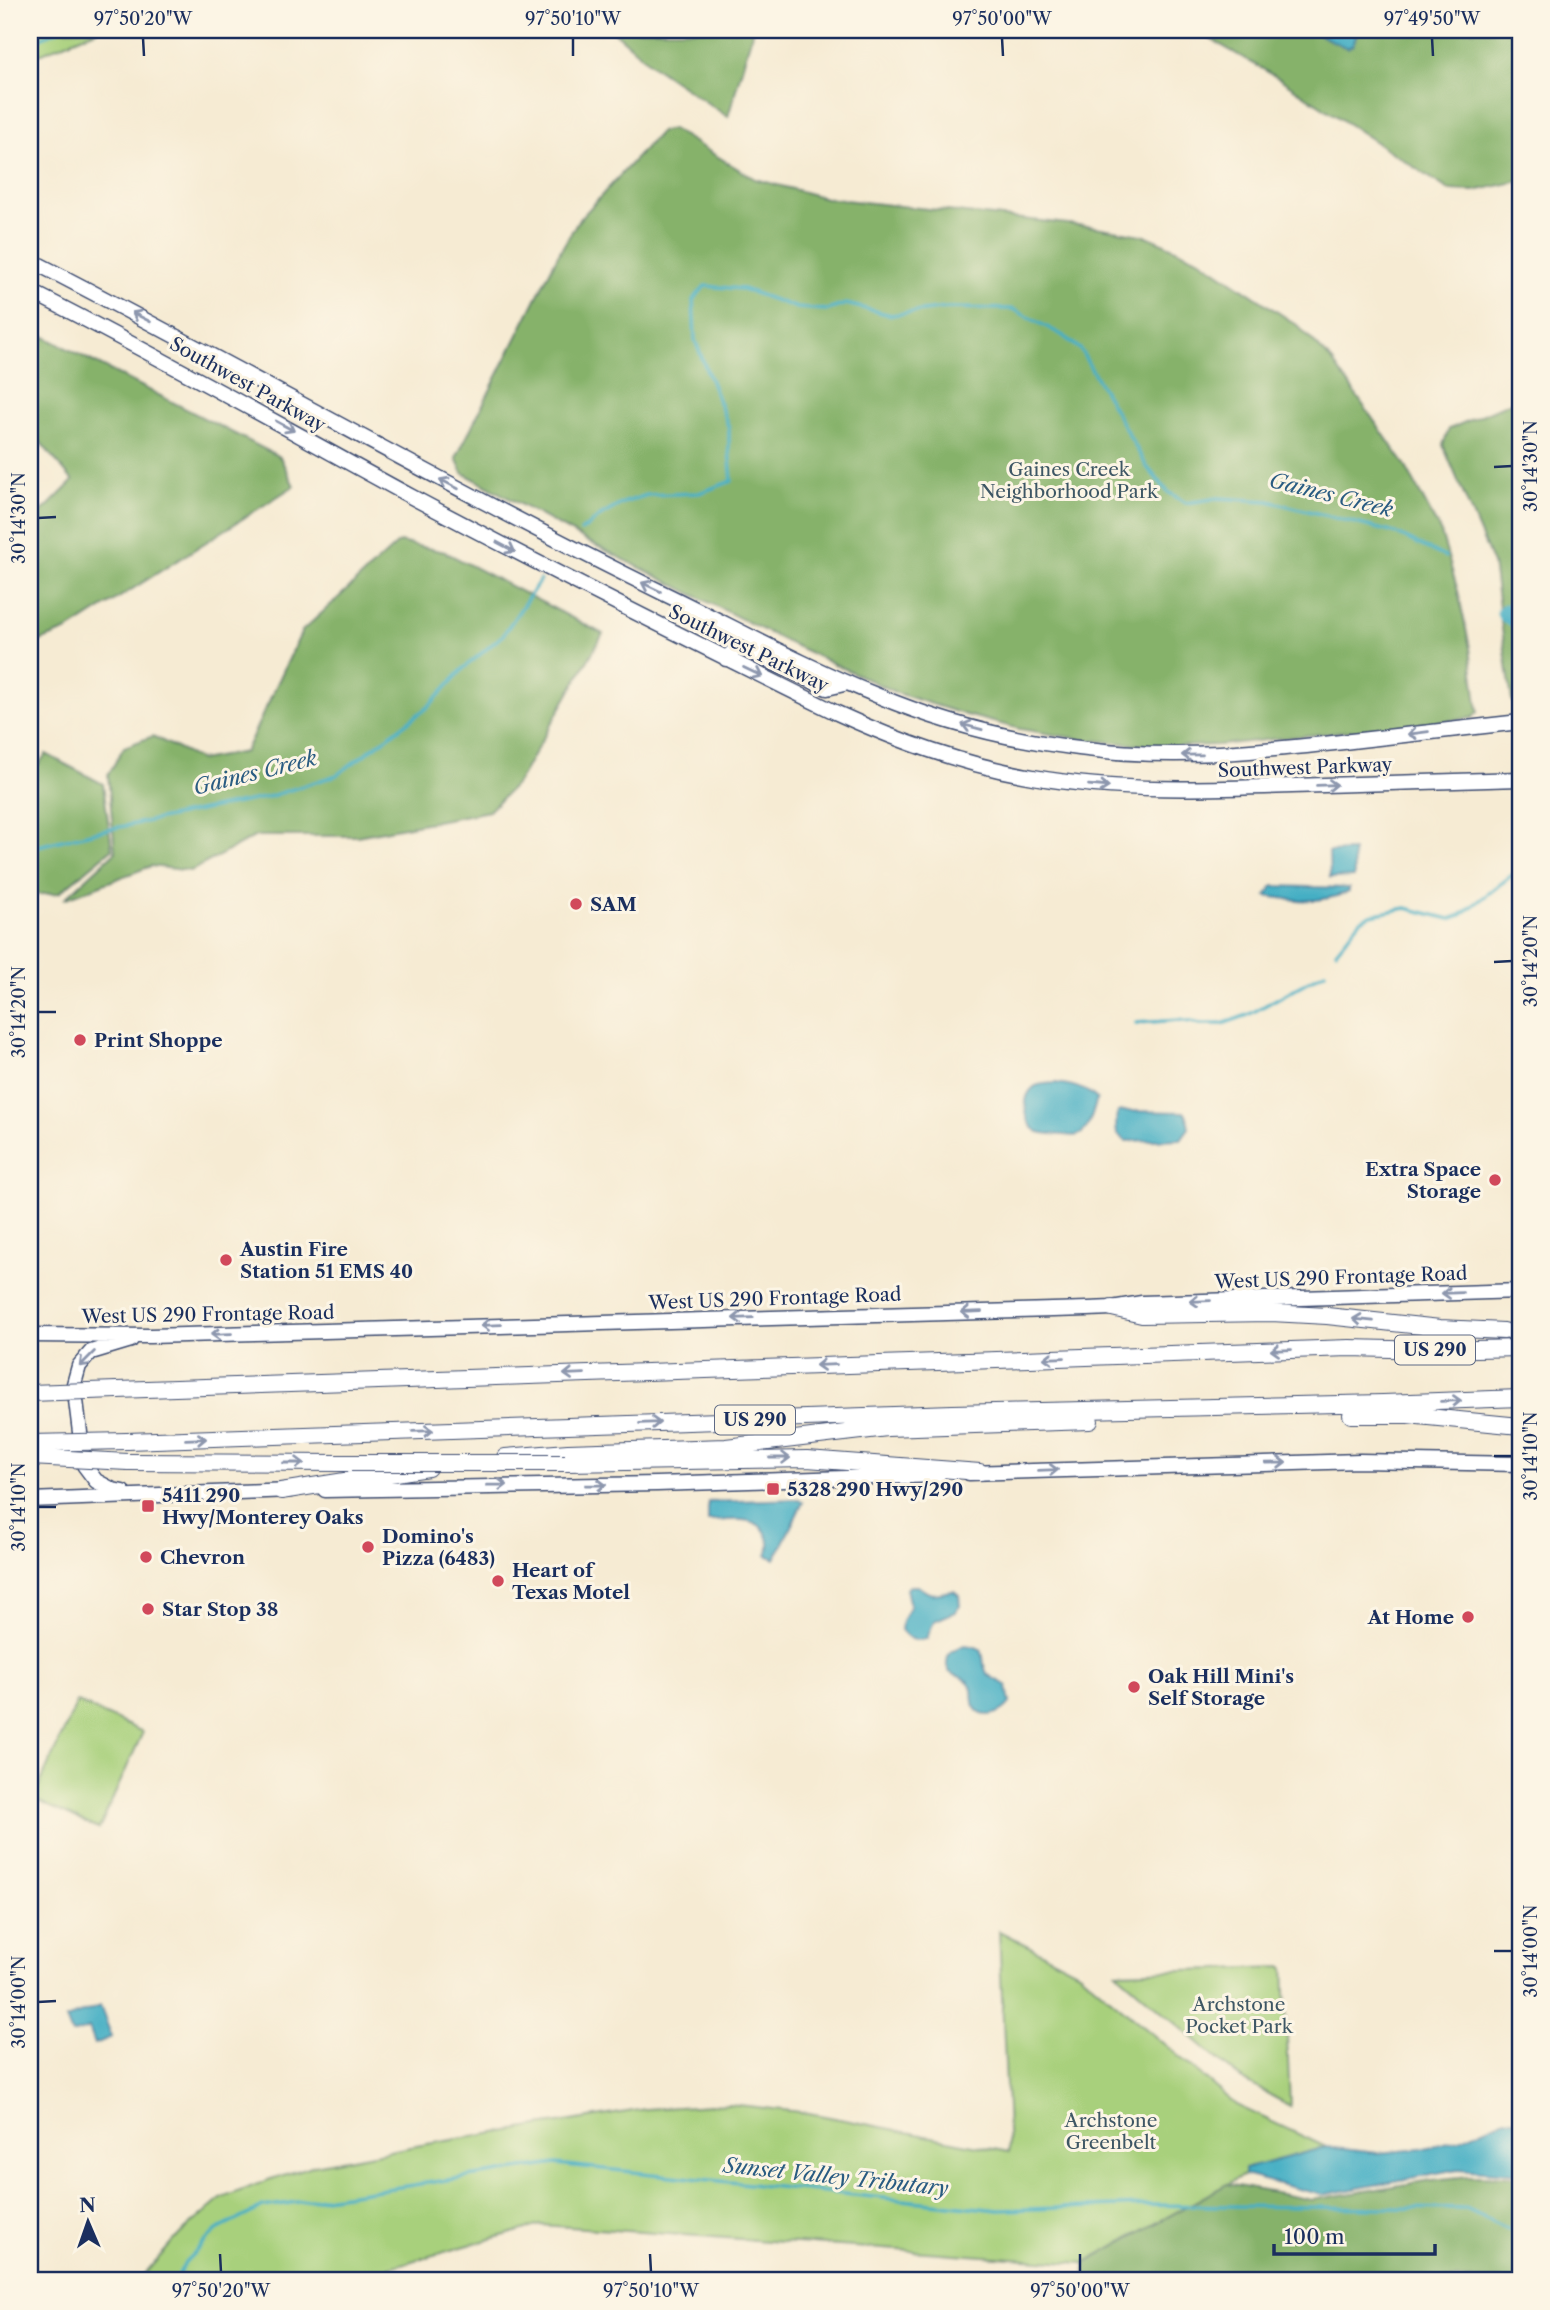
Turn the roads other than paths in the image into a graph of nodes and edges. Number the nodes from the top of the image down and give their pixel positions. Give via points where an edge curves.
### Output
1 (30, 260) edge
2 (30, 291) edge
3 (726, 659) junction
4 (848, 683) junction
5 (1520, 722) edge
6 (1520, 779) edge
7 (1520, 1291) edge
8 (1112, 1308) junction
9 (1512, 1331) edge
10 (30, 1335) edge
11 (150, 1336) junction
12 (1349, 1348) junction
13 (1520, 1348) edge
14 (30, 1392) edge
15 (1520, 1398) edge
16 (1383, 1403) junction
17 (1408, 1415) junction
18 (1520, 1426) edge
19 (30, 1444) edge
20 (30, 1457) edge
21 (1519, 1464) edge
22 (980, 1472) junction
23 (281, 1491) junction
24 (138, 1496) junction
25 (30, 1500) edge

4 -> 1 main road, Southwest Parkway via 567,545
2 -> 3 main road, Southwest Parkway via 527,558
3 - 4 main road via 736,648 827,688
3 -> 6 main road, Southwest Parkway via 907,743 1032,777 1177,790
5 -> 4 main road, Southwest Parkway via 1258,752 1131,754 1004,735 916,710
7 -> 8 main road, West US 290 Frontage Road via 1142,1303
9 -> 8 highway via 1272,1313 1142,1315
8 -> 11 main road, West US 290 Frontage Road
9 - 12 highway
10 - 11 main road, West US 290 Frontage Road
11 -> 24 main road via 91,1352 79,1366 74,1384 88,1474 113,1490
12 - 13 highway, US 290
12 -> 14 highway, US 290, bridge
16 -> 15 highway, US 290
16 - 17 highway
19 -> 16 highway, US 290, bridge
17 - 18 highway
17 - 23 highway via 1253,1415 887,1428 726,1447 487,1458
20 -> 22 highway, bridge via 342,1463 807,1458
22 -> 21 main road via 1360,1461
23 -> 22 main road
23 - 24 main road
24 - 25 main road

